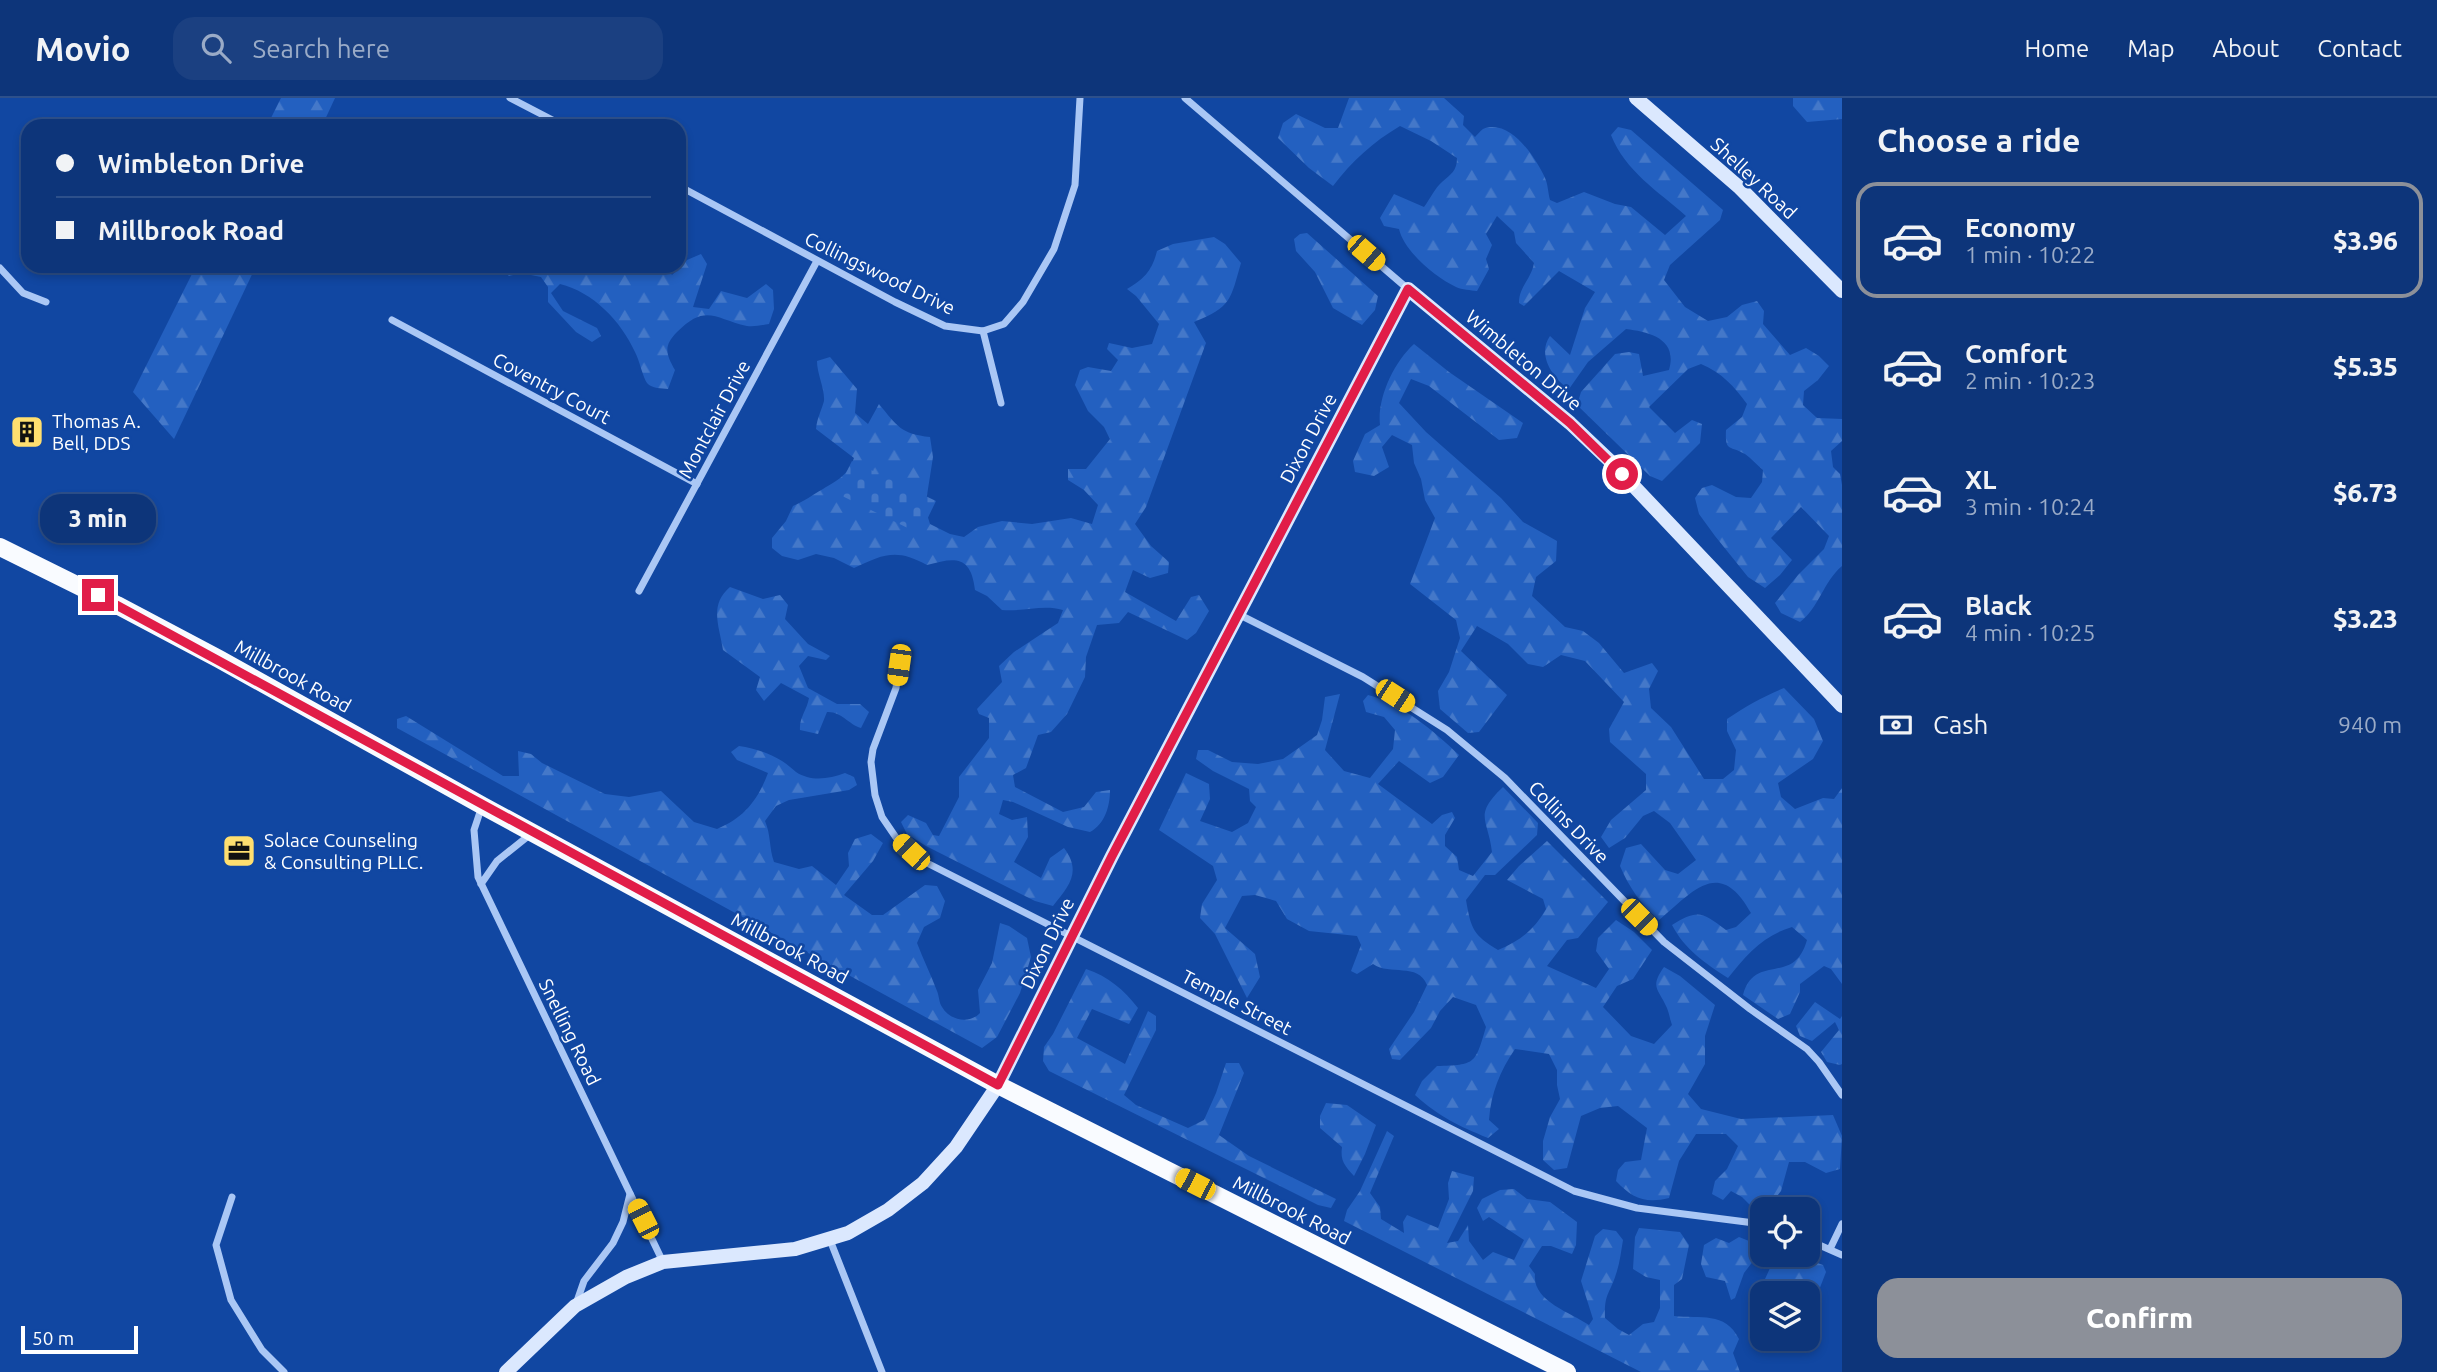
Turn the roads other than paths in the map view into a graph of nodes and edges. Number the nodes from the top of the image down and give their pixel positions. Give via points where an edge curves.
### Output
1 (510, 98) edge
2 (1080, 98) edge
3 (1185, 98) edge
4 (1642, 100) edge
5 (550, 119) edge
6 (686, 190) edge
7 (817, 261) junction
8 (0, 268) edge
9 (1408, 289) junction
10 (1842, 291) edge
11 (46, 302) dead end
12 (392, 320) dead end
13 (983, 331) junction
14 (1001, 403) dead end
15 (696, 484) junction
16 (0, 547) edge
17 (639, 591) dead end
18 (1238, 614) junction
19 (901, 649) dead end
20 (1842, 706) edge
21 (483, 806) junction
22 (533, 832) junction
23 (481, 884) junction
24 (1072, 936) junction
25 (998, 1085) junction
26 (1842, 1095) edge
27 (631, 1193) junction
28 (232, 1197) dead end
29 (1750, 1222) edge
30 (1842, 1224) edge
31 (830, 1240) junction
32 (1820, 1245) edge
33 (1830, 1249) junction
34 (1842, 1255) edge
35 (663, 1262) junction
36 (575, 1306) junction
37 (284, 1372) edge
38 (506, 1372) edge
39 (882, 1372) edge
40 (1567, 1372) edge

1 - 5 street
2 - 13 street via 1075,185 1054,249 1023,302 1004,324
3 - 9 street, Wimbleton Drive
4 - 10 street, Shelley Road via 1740,188
6 - 7 street, Collingswood Drive
7 - 13 street, Collingswood Drive via 945,326
7 - 15 street, Montclair Drive
8 - 11 street via 23,293
9 - 18 street, Dixon Drive
9 - 20 street, Wimbleton Drive via 1599,450
12 - 15 street, Coventry Court
13 - 14 street
15 - 17 street, Montclair Drive
16 - 21 main road, Millbrook Road via 117,605
18 - 24 street, Dixon Drive
18 - 26 street, Collins Drive via 1363,677 1447,730 1505,778 1664,942 1807,1049
19 - 24 street, Temple Street via 895,688 871,762 882,817 897,839 927,863
21 - 22 main road, Millbrook Road
21 - 23 street, Snelling Road via 474,830
22 - 23 street via 497,861
22 - 25 main road, Millbrook Road
23 - 27 street, Snelling Road
24 - 25 street, Dixon Drive
24 - 29 street, Temple Street via 1574,1191 1637,1208
25 - 31 street, Dixon Drive via 956,1147 923,1183 870,1221
25 - 40 main road, Millbrook Road
27 - 35 street, Snelling Road
27 - 36 street via 613,1243 584,1281
28 - 37 street via 216,1245 231,1300 262,1350
30 - 33 street
31 - 35 street, Dixon Drive via 765,1253
31 - 39 street
32 - 33 street
33 - 34 street
35 - 36 street, Dixon Drive via 626,1276
36 - 38 street, Dixon Drive

